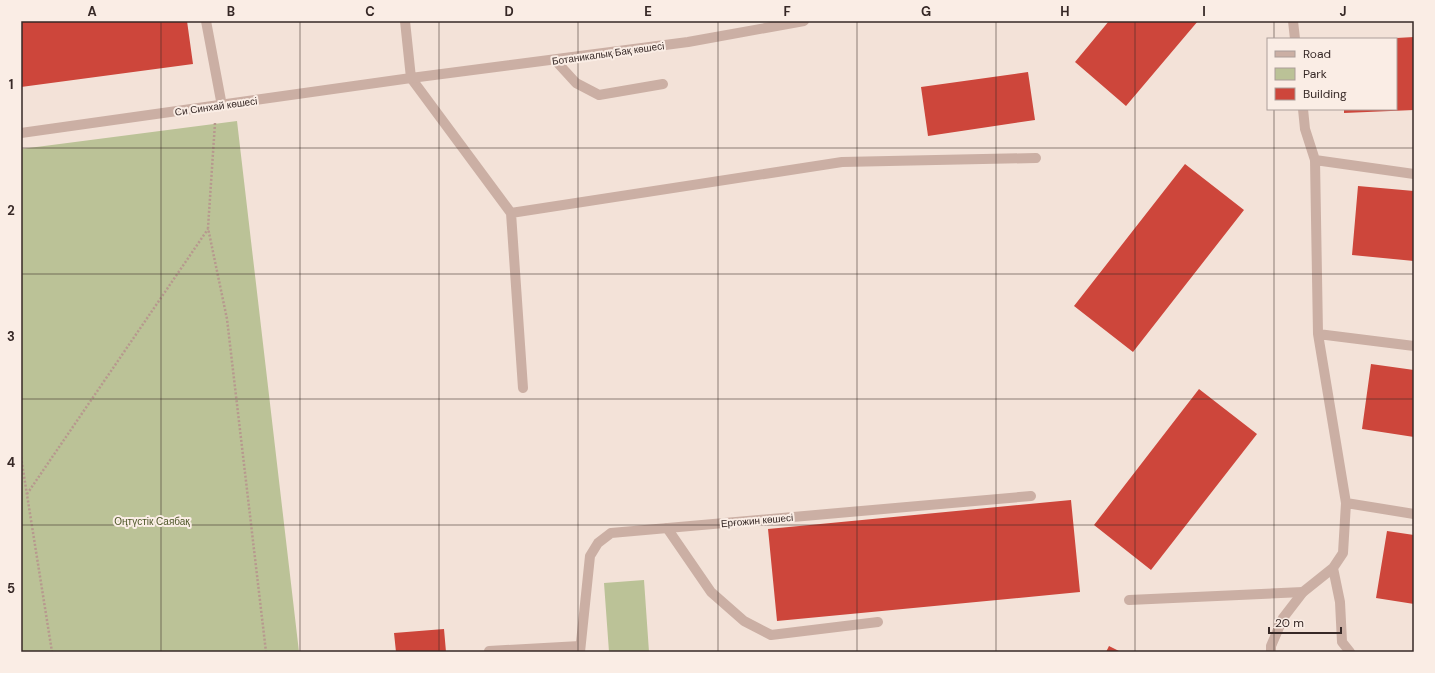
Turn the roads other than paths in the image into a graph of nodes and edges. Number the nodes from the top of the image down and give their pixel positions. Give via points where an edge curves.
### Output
1 (206, 21) edge
2 (405, 21) edge
3 (804, 21) edge
4 (1294, 21) edge
5 (774, 24) edge
6 (1295, 38) edge
7 (554, 60) junction
8 (411, 78) junction
9 (663, 84) dead end
10 (219, 106) junction
11 (1303, 110) edge
12 (21, 133) edge
13 (1036, 158) dead end
14 (1315, 160) junction
15 (1414, 174) edge
16 (511, 213) junction
17 (1318, 334) junction
18 (1414, 346) edge
19 (523, 388) dead end
20 (1031, 496) dead end
21 (1346, 504) junction
22 (1414, 514) edge
23 (667, 528) junction
24 (1332, 568) junction
25 (1303, 592) junction
26 (1129, 600) dead end
27 (878, 622) dead end
28 (580, 649) edge
29 (489, 651) dead end
30 (1271, 652) edge
31 (1350, 652) edge

1 - 10 street
2 - 8 street
3 - 5 street, Ботаникалық Бақ көшесі
4 - 6 street
5 - 7 street, Ботаникалық Бақ көшесі via 688,42
7 - 8 street, Ботаникалық Бақ көшесі
7 - 9 street via 576,84 599,95
8 - 10 street, Си Синхай көшесі
8 - 16 street
10 - 12 street, Си Синхай көшесі
11 - 14 street via 1305,129
13 - 16 street via 842,162
14 - 15 street
14 - 17 street
16 - 19 street
17 - 18 street
17 - 21 street
20 - 23 street, Ерғожин көшесі
21 - 22 street
21 - 24 street via 1343,553
23 - 27 street via 711,592 744,621 771,635
23 - 28 street, Ерғожин көшесі via 611,533 598,543 590,556
24 - 25 street
24 - 31 street via 1340,602 1342,642
25 - 26 street
25 - 30 street via 1283,618
28 - 29 street

